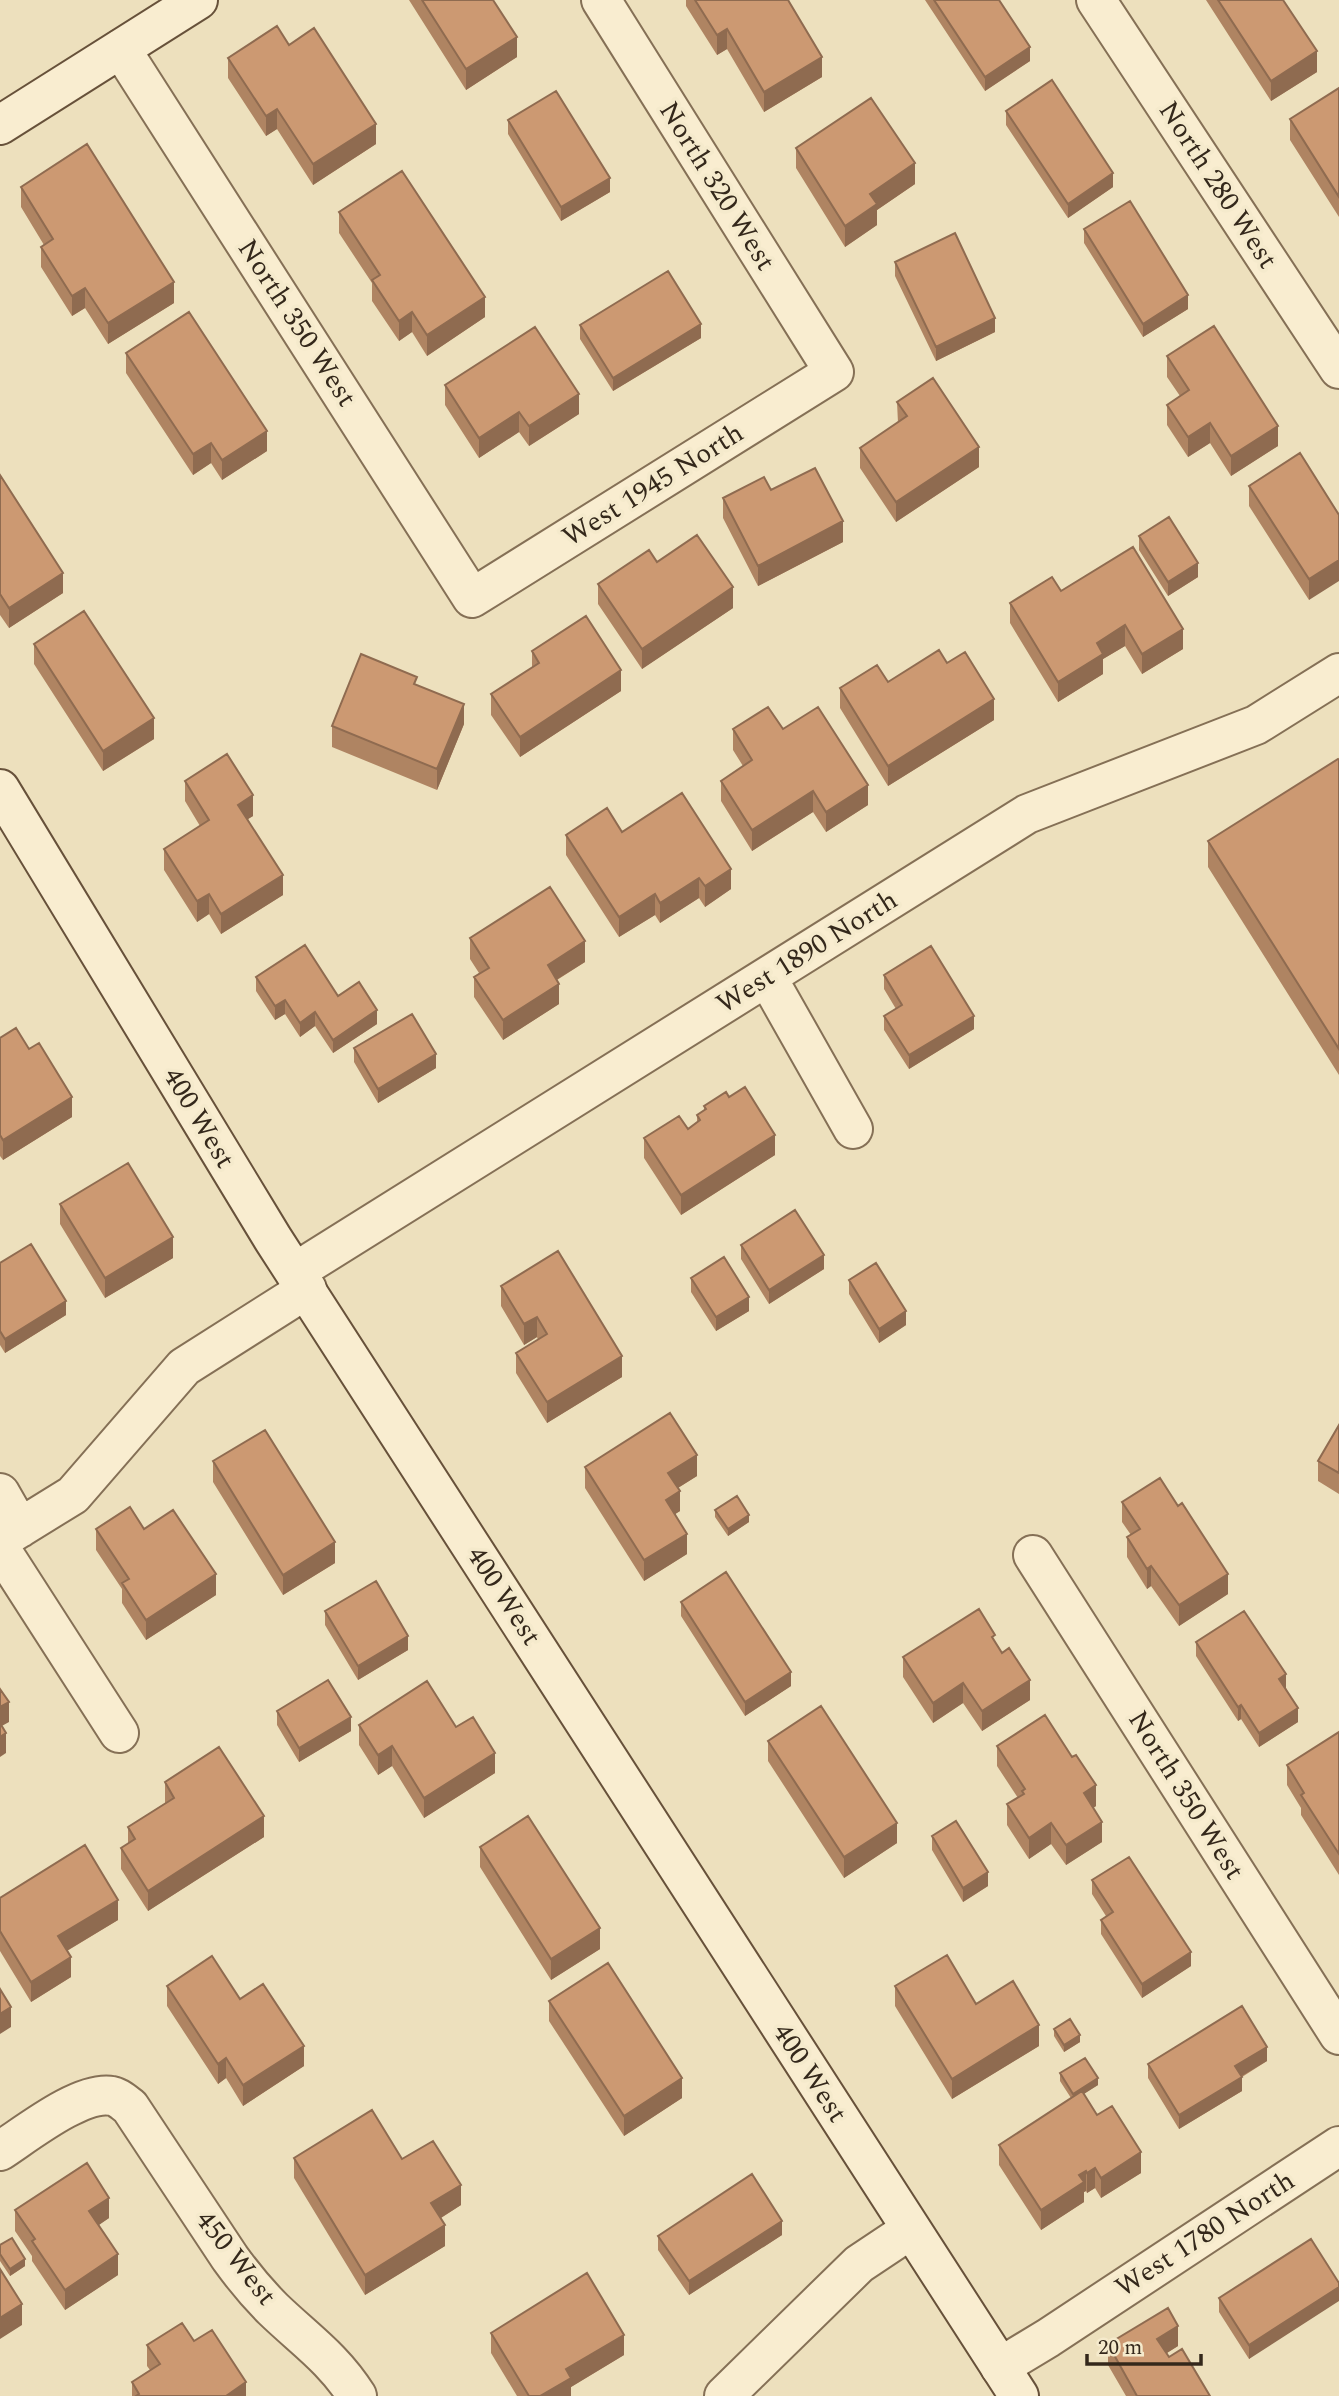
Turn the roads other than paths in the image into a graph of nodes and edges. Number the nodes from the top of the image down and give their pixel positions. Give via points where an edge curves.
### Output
1 (198, 0) edge
2 (601, 0) edge
3 (1096, 0) edge
4 (121, 49) junction
5 (0, 125) edge
6 (1338, 366) edge
7 (834, 372) joint
8 (472, 598) joint
9 (1339, 673) edge
10 (0, 789) edge
11 (767, 977) junction
12 (853, 1129) dead end
13 (301, 1281) junction
14 (0, 1493) edge
15 (7, 1539) edge
16 (1033, 1555) dead end
17 (119, 1733) dead end
18 (1339, 2035) edge
19 (1339, 2146) edge
20 (0, 2151) edge
21 (910, 2230) junction
22 (1010, 2382) edge
23 (357, 2396) edge
24 (724, 2396) edge

1 - 4 street
2 - 7 street, North 320 West
3 - 6 street, North 280 West
4 - 5 street
4 - 8 street, North 350 West
7 - 8 street, West 1945 North
9 - 11 street, West 1890 North via 1256,725 1027,814
10 - 13 street, 400 West
11 - 12 street
11 - 13 street, West 1890 North
13 - 15 street, West 1890 North via 184,1367 73,1495
13 - 21 street, 400 West
14 - 15 street
15 - 17 street
16 - 18 street, North 350 West
19 - 22 street, West 1780 North
20 - 23 street, 450 West via 87,2099 115,2096 130,2107 248,2281 319,2348
21 - 22 street, 400 West
21 - 24 street via 859,2264

